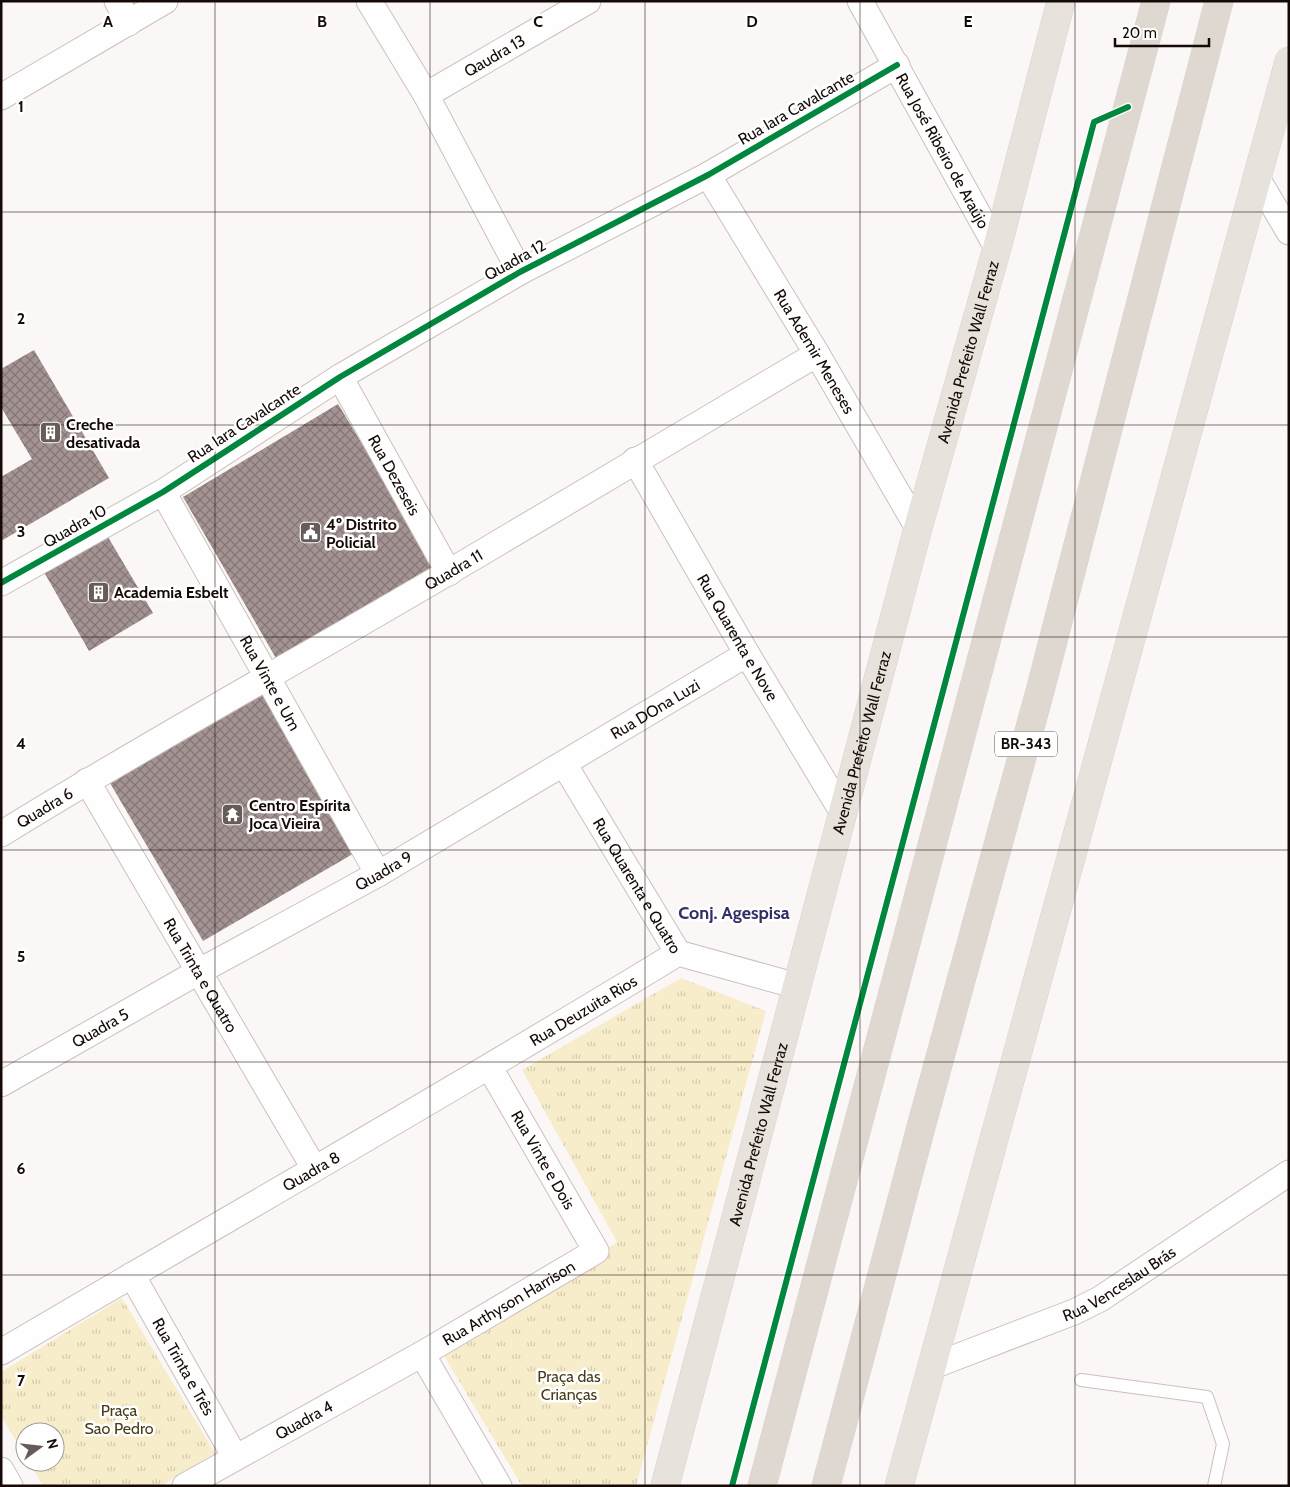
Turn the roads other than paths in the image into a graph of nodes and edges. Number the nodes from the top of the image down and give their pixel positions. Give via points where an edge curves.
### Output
1 (117, 1) edge
2 (165, 1) edge
3 (369, 1) edge
4 (588, 1) edge
5 (860, 1) edge
6 (1061, 1) edge
7 (1156, 1) edge
8 (1219, 1) edge
9 (129, 23) junction
10 (1289, 61) edge
11 (897, 65) junction
12 (426, 95) junction
13 (1, 97) edge
14 (708, 175) junction
15 (1257, 178) junction
16 (1289, 232) edge
17 (996, 248) junction
18 (520, 272) junction
19 (817, 354) junction
20 (340, 378) junction
21 (635, 460) junction
22 (163, 492) junction
23 (918, 528) junction
24 (449, 573) junction
25 (1, 584) edge
26 (747, 654) junction
27 (268, 676) junction
28 (564, 764) junction
29 (87, 781) junction
30 (843, 813) junction
31 (1, 834) edge
32 (378, 874) junction
33 (678, 953) junction
34 (198, 972) junction
35 (797, 986) junction
36 (490, 1068) junction
37 (1, 1084) edge
38 (314, 1168) junction
39 (1289, 1173) edge
40 (596, 1251) joint
41 (132, 1275) junction
42 (1, 1352) edge
43 (422, 1354) junction
44 (933, 1366) junction
45 (1081, 1380) dead end
46 (235, 1457) junction
47 (1, 1470) edge
48 (10, 1486) edge
49 (185, 1486) edge
50 (499, 1486) edge
51 (665, 1486) edge
52 (762, 1486) edge
53 (826, 1486) edge
54 (899, 1486) edge
55 (1214, 1486) edge

1 - 9 street
2 - 9 street
3 - 12 street
4 - 12 street, Qaudra 13
5 - 11 street, Rua José Ribeiro de Araújo
6 - 17 main road, Avenida Prefeito Wall Ferraz
7 - 52 highway
8 - 53 highway, BR-343 via 1040,692
9 - 13 street
10 - 15 main road
11 - 14 street, Rua Iara Cavalcante
11 - 17 street, Rua José Ribeiro de Araújo
12 - 18 street
14 - 18 street, Quadra 12
14 - 19 street, Rua Ademir Meneses
15 - 16 street
15 - 44 main road
17 - 23 main road, Avenida Prefeito Wall Ferraz
18 - 20 street, Quadra 12
19 - 21 street, Quadra 11
19 - 23 street, Rua Ademir Meneses
20 - 22 street, Rua Iara Cavalcante
20 - 24 street, Rua Dezeseis
21 - 24 street, Quadra 11
21 - 26 street, Rua Quarenta e Nove
22 - 25 street, Quadra 10
22 - 27 street, Rua Vinte e Um
23 - 30 main road, Avenida Prefeito Wall Ferraz
24 - 27 street, Quadra 11
26 - 28 street, Rua DOna Luzi
26 - 30 street, Rua Quarenta e Nove
27 - 29 street
27 - 32 street, Rua Vinte e Um
28 - 32 street, Quadra 9
28 - 33 street, Rua Quarenta e Quatro
29 - 31 street, Quadra 6
29 - 34 street, Rua Trinta e Quatro
30 - 35 main road, Avenida Prefeito Wall Ferraz
32 - 34 street, Quadra 9
33 - 35 street, Rua Quarenta e Quatro
33 - 36 street, Rua Deuzuita Rios
34 - 37 street, Quadra 5
34 - 38 street, Rua Trinta e Quatro
35 - 51 main road, Avenida Prefeito Wall Ferraz
36 - 38 street, Quadra 8
36 - 40 street, Rua Vinte e Dois
38 - 41 street, Quadra 8
39 - 44 street, Rua Venceslau Brás via 1100,1299
40 - 43 street, Rua Arthyson Harrison
41 - 42 street
41 - 46 street, Rua Trinta e Três
43 - 46 street, Quadra 4
43 - 50 street
44 - 54 main road
45 - 55 lane via 1207,1397 1223,1444
46 - 49 street, Quadra 4
47 - 48 street

